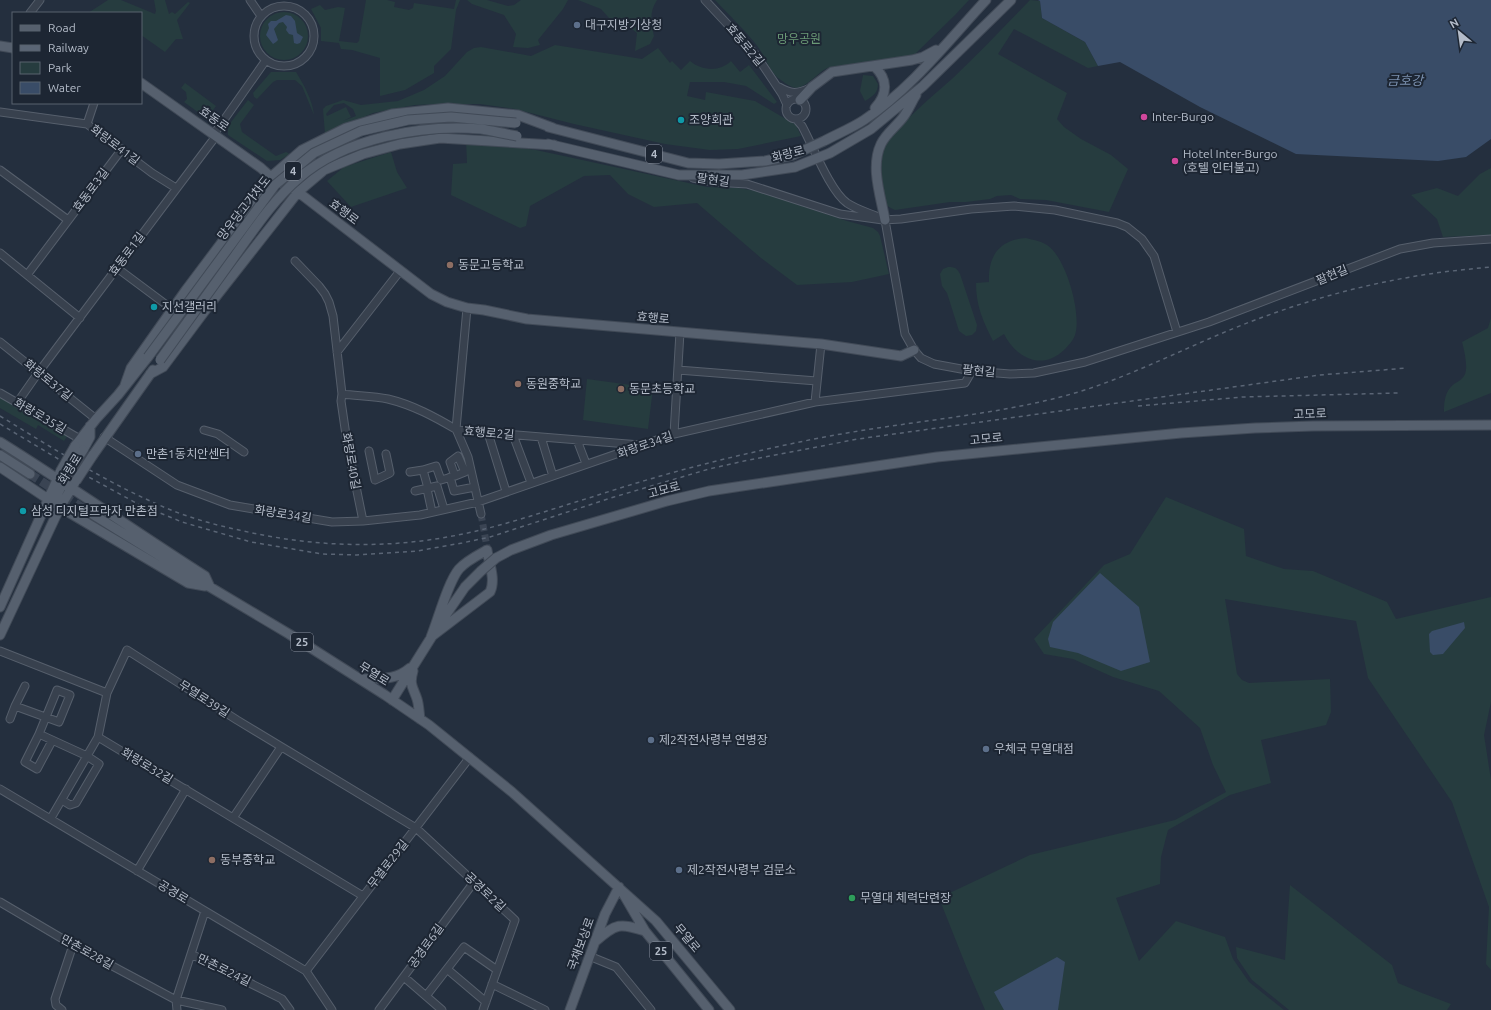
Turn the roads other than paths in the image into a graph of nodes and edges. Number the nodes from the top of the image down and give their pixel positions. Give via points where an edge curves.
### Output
1 (40, 0) edge
2 (250, 0) edge
3 (705, 0) edge
4 (986, 0) edge
5 (1011, 0) edge
6 (285, 3) edge
7 (31, 12) edge
8 (262, 16) junction
9 (953, 35) junction
10 (0, 46) edge
11 (12, 48) edge
12 (266, 60) junction
13 (874, 66) junction
14 (142, 83) edge
15 (923, 86) junction
16 (777, 87) junction
17 (811, 88) junction
18 (782, 94) junction
19 (799, 102) junction
20 (94, 104) edge
21 (787, 105) junction
22 (0, 112) edge
23 (804, 115) junction
24 (796, 119) junction
25 (864, 120) junction
26 (516, 123) joint
27 (87, 124) junction
28 (802, 126) junction
29 (553, 128) junction
30 (214, 134) junction
31 (517, 136) joint
32 (554, 145) junction
33 (122, 149) junction
34 (0, 170) edge
35 (679, 174) junction
36 (271, 176) junction
37 (176, 188) junction
38 (298, 192) junction
39 (68, 220) junction
40 (884, 220) junction
41 (1491, 239) edge
42 (0, 253) edge
43 (295, 261) dead end
44 (117, 268) junction
45 (400, 271) junction
46 (27, 276) junction
47 (467, 308) junction
48 (172, 309) junction
49 (80, 318) junction
50 (680, 332) junction
51 (1177, 332) junction
52 (0, 342) edge
53 (821, 344) junction
54 (914, 350) junction
55 (337, 352) junction
56 (160, 360) joint
57 (678, 370) junction
58 (972, 371) junction
59 (38, 373) junction
60 (150, 374) junction
61 (817, 381) junction
62 (125, 385) junction
63 (0, 393) edge
64 (341, 398) junction
65 (815, 402) junction
66 (17, 403) junction
67 (93, 423) junction
68 (1491, 425) edge
69 (204, 430) dead end
70 (456, 430) junction
71 (488, 433) junction
72 (674, 434) junction
73 (513, 435) junction
74 (104, 437) junction
75 (541, 437) junction
76 (577, 440) junction
77 (0, 442) edge
78 (79, 445) junction
79 (643, 445) junction
80 (369, 451) dead end
81 (244, 452) dead end
82 (386, 454) dead end
83 (0, 455) edge
84 (585, 461) dead end
85 (0, 467) edge
86 (423, 470) junction
87 (410, 472) dead end
88 (552, 472) dead end
89 (30, 474) tunnel mouth
90 (66, 479) junction
91 (530, 480) dead end
92 (475, 487) junction
93 (505, 488) dead end
94 (427, 489) junction
95 (415, 491) dead end
96 (478, 502) junction
97 (53, 503) junction
98 (444, 509) junction
99 (432, 512) junction
100 (92, 514) tunnel mouth
101 (481, 514) tunnel mouth
102 (363, 521) junction
103 (210, 587) junction
104 (3, 594) edge
105 (16, 600) junction
106 (0, 608) edge
107 (0, 635) edge
108 (432, 637) junction
109 (0, 650) edge
110 (416, 664) junction
111 (361, 679) junction
112 (25, 686) dead end
113 (107, 693) junction
114 (392, 700) junction
115 (15, 706) junction
116 (420, 718) junction
117 (10, 719) dead end
118 (39, 734) junction
119 (98, 737) junction
120 (52, 740) junction
121 (281, 747) junction
122 (87, 756) junction
123 (470, 758) junction
124 (0, 789) edge
125 (186, 789) junction
126 (62, 800) junction
127 (51, 818) junction
128 (233, 818) junction
129 (416, 828) junction
130 (137, 871) junction
131 (474, 882) junction
132 (619, 887) junction
133 (363, 896) junction
134 (0, 902) edge
135 (205, 911) junction
136 (645, 931) junction
137 (595, 942) junction
138 (73, 945) junction
139 (191, 954) junction
140 (589, 956) junction
141 (447, 969) junction
142 (497, 970) junction
143 (306, 971) junction
144 (404, 977) junction
145 (492, 984) junction
146 (426, 996) junction
147 (176, 1000) junction
148 (486, 1002) junction
149 (440, 1009) edge
150 (62, 1010) edge
151 (177, 1010) edge
152 (222, 1010) edge
153 (290, 1010) edge
154 (332, 1010) edge
155 (379, 1010) edge
156 (483, 1010) edge
157 (546, 1010) edge
158 (570, 1010) edge
159 (651, 1010) edge
160 (710, 1010) edge
161 (730, 1010) edge

1 - 7 street
2 - 8 street
3 - 16 street, 효동로2길 via 756,55
4 - 9 main road, 화랑로
5 - 15 main road, 화랑로
6 - 8 street via 272,8
6 - 12 street via 308,17 314,41 306,56 296,63 283,66
8 - 12 street via 257,23 255,39 258,51
9 - 13 main road via 939,48 923,57
9 - 25 main road, 화랑로 via 891,100
10 - 11 main road
12 - 30 street, 효동로1길
13 - 17 main road via 832,72
13 - 25 main road via 883,76 885,87 879,104
14 - 30 main road, 효동로
15 - 35 main road, 화랑로, bridge via 871,129 830,153 795,167 742,175
15 - 40 main road via 903,117 889,132 878,152 876,173
16 - 17 street via 792,93
16 - 18 street, 효동로2길
17 - 19 main road
18 - 19 street
18 - 21 street
19 - 21 street
19 - 23 street via 805,111
20 - 27 street
21 - 24 street via 787,114 790,118
22 - 27 street, 화랑로41길
23 - 24 street
23 - 28 street
24 - 28 street
25 - 29 main road, 화랑로 / 4, bridge via 793,155 765,161 719,164 688,163
26 - 29 main road, 화랑로 / 4
26 - 62 main road, 망우당고가차도 / 4, bridge via 451,117 408,120 360,131 314,153 275,185
27 - 33 street, 화랑로41길
28 - 40 street via 834,187 846,203
29 - 36 main road via 518,115 448,108 392,114 346,128 302,150
30 - 36 main road, 효동로
30 - 37 street, 효동로1길 via 213,140
31 - 32 main road, 화랑로
31 - 56 main road, 망우당고가차도, bridge via 481,129 437,128 397,134 360,144 326,159 300,177 279,197
32 - 35 main road, 화랑로
32 - 38 main road via 440,138 400,144 363,154 324,170
33 - 37 street, 화랑로41길
33 - 39 street, 효동로3길
34 - 39 street, 효동로3길
35 - 40 street, 팔현길 via 713,182 747,184 840,214
36 - 38 main road, 효행로
36 - 48 main road
37 - 44 street, 효동로1길
38 - 45 main road, 효행로
38 - 60 main road via 163,367
39 - 46 street
40 - 51 street, 팔현길 via 1014,206 1054,210 1117,223 1127,227 1142,239 1154,256
40 - 54 street, 팔현길 via 904,334
41 - 51 street, 팔현길 via 1433,243 1400,249
42 - 46 street
43 - 55 street via 325,294 333,316
44 - 48 street
44 - 49 street, 효동로1길
45 - 47 main road, 효행로 via 431,294
45 - 55 street
46 - 49 street
47 - 50 main road, 효행로 via 527,319
47 - 70 street
48 - 62 main road via 131,368
49 - 59 street, 효동로1길
50 - 53 main road, 효행로
50 - 57 street
51 - 58 street, 팔현길 via 1085,362 1034,373
52 - 59 street, 화랑로37길
53 - 54 main road, 효행로 via 901,356
53 - 61 street
54 - 58 street, 팔현길 via 921,358 934,364
55 - 64 street
56 - 60 main road, 화랑로
57 - 61 street
57 - 72 street
58 - 65 street, 화랑로34길 via 965,383
59 - 66 street, 효동로1길
59 - 67 street, 화랑로37길
60 - 74 main road, 화랑로
61 - 65 street
62 - 67 main road, 4
63 - 66 street, 화랑로35길
64 - 70 street, 효행로2길 via 370,396 400,402 433,416
64 - 102 street, 화랑로40길
65 - 72 street, 화랑로34길
66 - 78 street, 화랑로35길
67 - 78 main road, 화랑로 via 90,438
68 - 108 main road, 고모로, bridge via 1255,428 1139,437 937,457 709,490 551,535 511,550 496,558 465,587
69 - 81 street via 218,434
70 - 71 street, 효행로2길
70 - 92 street via 468,457
71 - 73 street, 효행로2길
71 - 93 street
72 - 79 street, 화랑로34길
73 - 75 street, 효행로2길
73 - 91 street
74 - 90 main road, 화랑로, bridge via 93,455
74 - 102 street, 화랑로34길 via 177,485 230,505 332,522
75 - 76 street, 효행로2길
75 - 88 street
76 - 79 street, 효행로2길
76 - 84 street
77 - 90 main road
78 - 90 main road, 화랑로, bridge
79 - 96 street, 화랑로34길
80 - 82 street via 374,480 390,473
83 - 89 main road
85 - 97 main road
86 - 87 street
86 - 92 street via 436,466 441,480 452,476 454,491
86 - 94 street
90 - 97 main road, 화랑로
90 - 97 main road, 화랑로
90 - 103 main road via 205,576
92 - 96 street
94 - 95 street
94 - 98 street via 437,486
94 - 99 street
96 - 98 street, 화랑로34길
96 - 101 street
97 - 103 main road via 188,583
97 - 104 main road, 화랑로
97 - 105 main road, 화랑로
98 - 99 street, 화랑로34길
99 - 102 street, 화랑로34길
100 - 103 main road, 무열로 / 25
103 - 111 main road, 무열로 / 25
104 - 105 street
104 - 106 main road, 화랑로
105 - 107 main road, 화랑로
108 - 108 main road via 490,592 493,586 487,548 458,570
108 - 110 main road
109 - 113 street
110 - 111 main road via 394,678
110 - 114 main road
110 - 116 main road via 411,678
111 - 114 main road, 무열로 / 25
112 - 115 street
113 - 119 street
113 - 121 street, 무열로39길 via 127,650
114 - 116 main road, 무열로 / 25
115 - 117 street
115 - 118 street via 46,717
116 - 123 main road, 무열로 / 25
118 - 120 street
118 - 120 street via 24,762 37,769
119 - 122 street
119 - 125 street, 화랑로32길
120 - 122 street
121 - 128 street
121 - 129 street, 무열로39길
122 - 126 street
122 - 126 street via 99,764 76,803 70,805
123 - 129 street, 무열로29길
123 - 132 main road, 무열로 / 25
124 - 127 street, 공경로
125 - 128 street, 화랑로32길
125 - 130 street
126 - 127 street
127 - 130 street, 공경로
128 - 133 street, 화랑로32길
129 - 131 street, 공경로2길
129 - 133 street, 무열로29길
130 - 135 street, 공경로
131 - 142 street, 공경로2길 via 515,920
131 - 144 street, 공경로6길
132 - 136 main road, 무열로 / 25
132 - 137 main road, 국채보상로 via 605,914
132 - 161 main road, 무열로 via 656,921
133 - 143 street, 무열로29길
134 - 138 street, 만촌로28길
135 - 139 street, 만촌로24길
135 - 143 street, 공경로
136 - 137 main road via 624,926 615,927
136 - 160 main road, 무열로 / 25
137 - 140 main road, 국채보상로
138 - 147 street, 만촌로28길
138 - 150 street via 55,998 56,1005
139 - 147 street, 만촌로24길
139 - 153 street, 만촌로24길 via 282,999
140 - 158 main road, 국채보상로
140 - 159 street via 616,967
141 - 142 street via 464,947
141 - 146 street
141 - 148 street
142 - 145 street, 공경로2길
143 - 154 street, 공경로
144 - 146 street
144 - 155 street, 공경로6길
145 - 148 street, 공경로2길
145 - 157 street
146 - 149 street
147 - 151 street, 만촌로24길
147 - 152 street
148 - 156 street, 공경로2길

